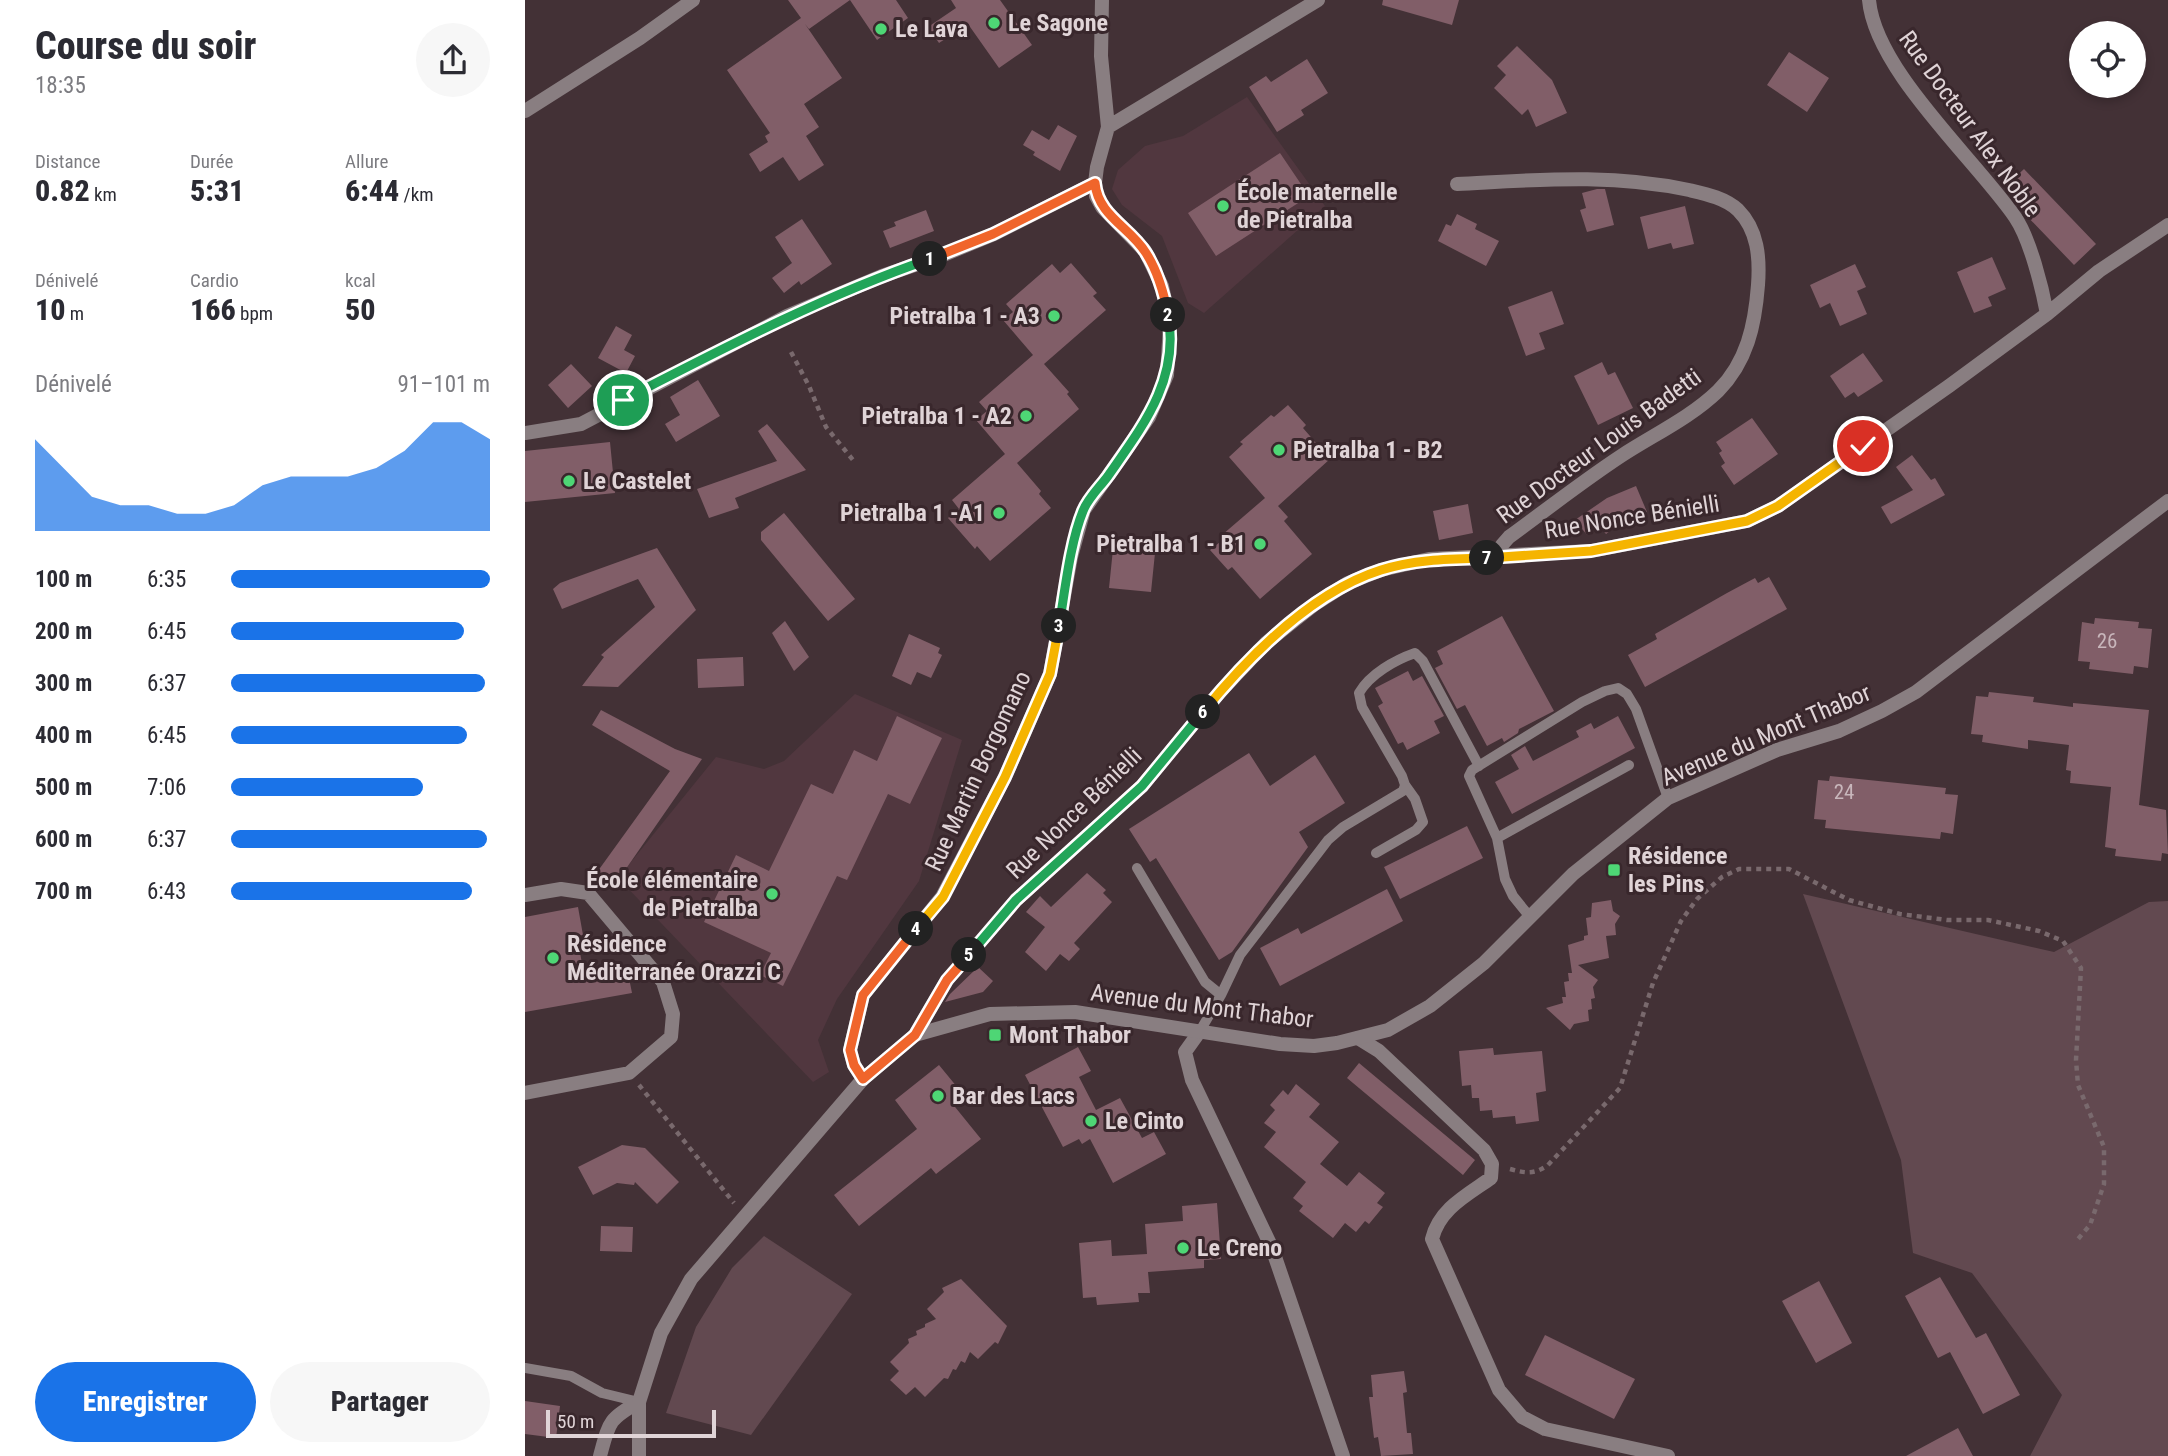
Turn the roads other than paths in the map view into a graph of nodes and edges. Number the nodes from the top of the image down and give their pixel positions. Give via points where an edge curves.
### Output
1 (693, 0) edge
2 (1102, 0) edge
3 (1318, 0) edge
4 (1869, 0) edge
5 (525, 111) edge
6 (1108, 127) junction
7 (1095, 183) junction
8 (1457, 184) dead end
9 (2168, 225) edge
10 (2047, 314) junction
11 (525, 433) edge
12 (2168, 501) edge
13 (1497, 557) junction
14 (1629, 765) dead end
15 (1479, 766) junction
16 (1405, 785) junction
17 (1668, 798) junction
18 (1497, 838) junction
19 (1376, 853) dead end
20 (1137, 868) dead end
21 (525, 895) edge
22 (1530, 917) junction
23 (1221, 995) junction
24 (1200, 1031) junction
25 (915, 1035) junction
26 (1359, 1038) junction
27 (863, 1079) junction
28 (525, 1093) edge
29 (525, 1368) edge
30 (639, 1402) junction
31 (600, 1456) edge
32 (639, 1456) edge
33 (1343, 1456) edge
34 (1668, 1456) edge

1 - 5 street
2 - 6 street via 1101,57
3 - 6 street
4 - 10 street, Rue Docteur Alex Noble via 1880,41 1906,80 2017,219 2041,280
6 - 7 street
7 - 11 street via 993,234 787,316 581,424
7 - 27 street, Rue Martin Borgomano via 1102,207 1145,251 1162,286 1170,324 1167,375 1149,417 1084,510 1050,674 1005,777 943,897 863,995 850,1050
8 - 13 street, Rue Docteur Louis Badetti via 1594,178 1658,183 1712,195 1737,209 1758,248 1755,318 1735,372 1682,419 1621,456 1509,537
9 - 10 street, Rue Nonce Bénielli via 2099,271
10 - 13 street, Rue Nonce Bénielli via 1778,506 1747,521 1591,551
12 - 17 street, Avenue du Mont Thabor via 1916,692 1839,731 1777,750
13 - 25 street, Rue Nonce Bénielli via 1429,559 1381,570 1348,583 1266,643 1142,786 1016,900 947,980
14 - 18 lane
15 - 16 lane via 1415,653 1365,682 1359,692 1362,707
15 - 17 lane via 1582,702 1618,688 1636,709
15 - 18 lane via 1469,776
16 - 19 lane via 1423,822
16 - 23 lane via 1395,797 1328,840 1240,955
17 - 22 street, Avenue du Mont Thabor via 1597,853
18 - 22 lane via 1505,879
20 - 23 lane via 1205,982
21 - 28 street via 561,888 588,893 663,982 673,1014 671,1037 629,1073
22 - 26 street, Avenue du Mont Thabor via 1430,1006 1388,1030
23 - 24 lane
24 - 25 street, Avenue du Mont Thabor via 1062,1013 990,1014
24 - 26 street, Avenue du Mont Thabor via 1314,1046
24 - 33 street via 1185,1052 1192,1080 1272,1248
25 - 27 street, Avenue du Mont Thabor
26 - 34 street via 1379,1051 1485,1150 1492,1164 1490,1178 1441,1215 1432,1239 1499,1390 1523,1417 1545,1429
27 - 30 street, Avenue du Mont Thabor via 691,1279 661,1333
29 - 30 lane via 571,1376 602,1393
30 - 31 street via 609,1423
30 - 32 street, Avenue du Mont Thabor

